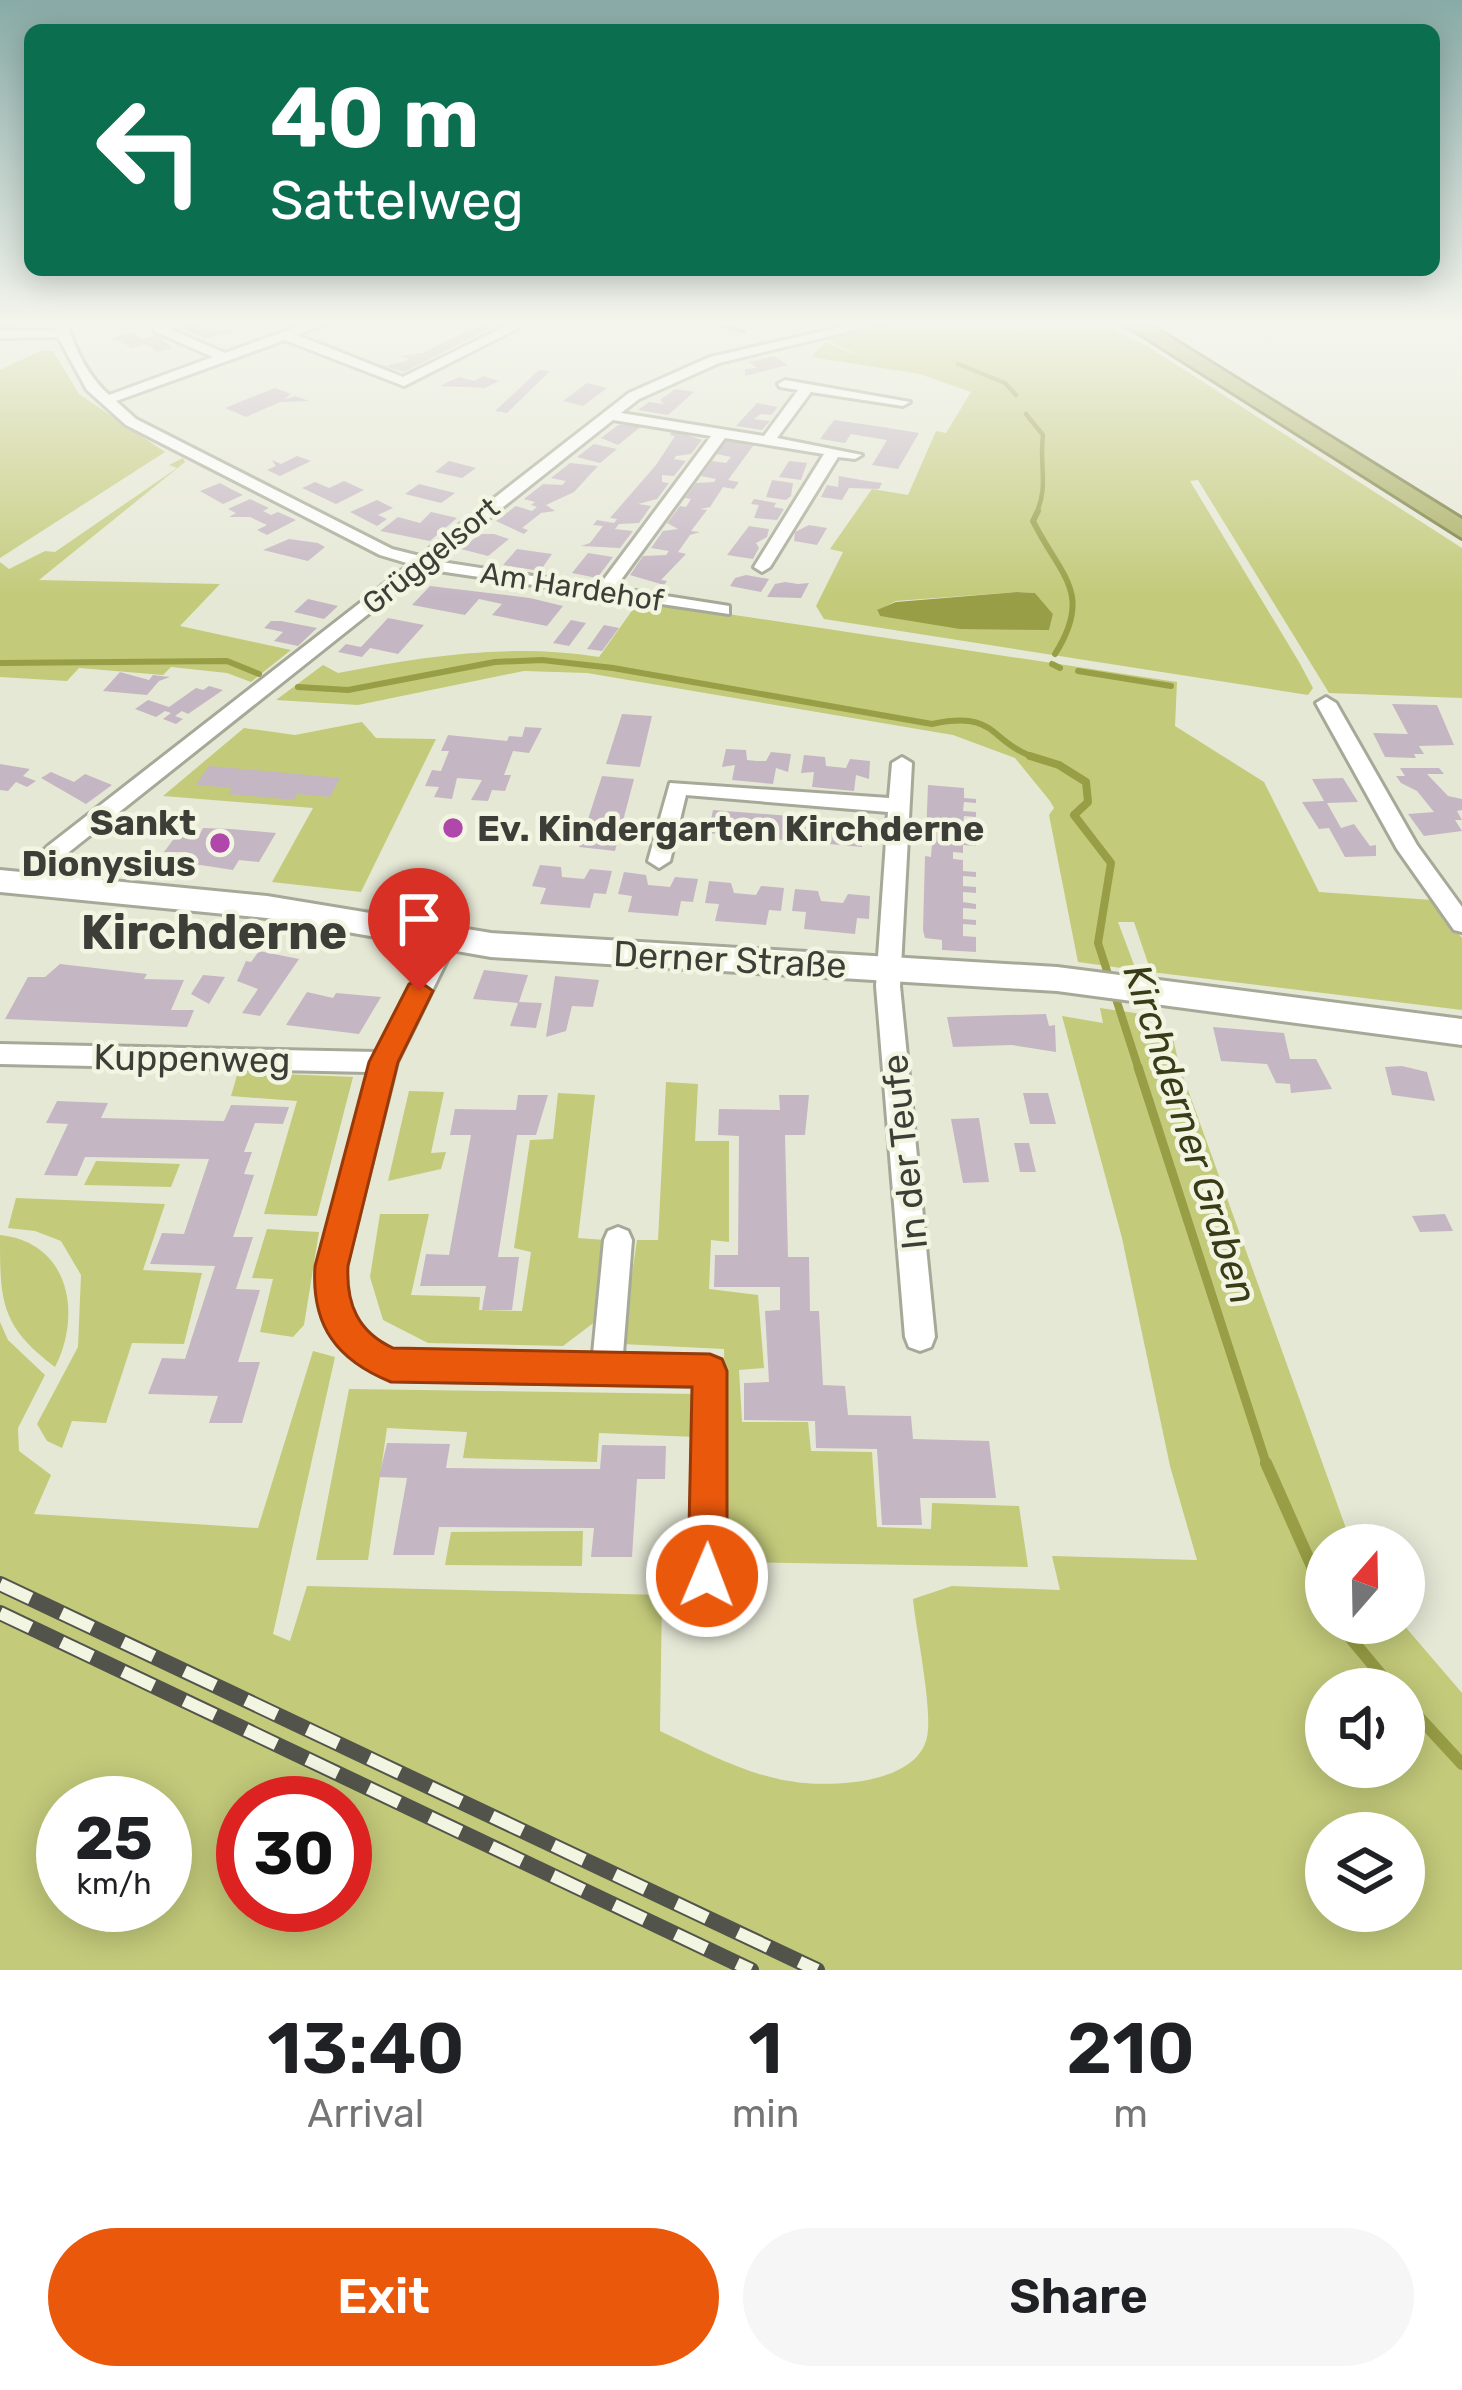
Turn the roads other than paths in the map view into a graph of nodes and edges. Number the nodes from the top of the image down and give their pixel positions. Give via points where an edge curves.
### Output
1 (120, 413) edge
2 (612, 413) edge
3 (788, 413) edge
4 (1276, 413) edge
5 (1306, 413) edge
6 (609, 415) junction
7 (721, 433) junction
8 (767, 441) junction
9 (832, 452) junction
10 (855, 455) dead end
11 (1462, 509) edge
12 (1462, 530) edge
13 (420, 563) junction
14 (762, 567) dead end
15 (604, 591) junction
16 (723, 610) dead end
17 (1326, 703) dead end
18 (902, 763) dead end
19 (899, 806) junction
20 (659, 861) dead end
21 (12, 881) edge
22 (1462, 924) edge
23 (445, 940) junction
24 (887, 967) junction
25 (1462, 1032) edge
26 (0, 1054) edge
27 (384, 1062) junction
28 (618, 1240) dead end
29 (920, 1337) dead end
30 (608, 1369) junction
31 (707, 1576) dead end

1 - 13 street, Am Hardehof
2 - 6 street, Grüggelsort
3 - 8 street
4 - 12 highway
5 - 11 highway
6 - 7 street
6 - 13 street, Grüggelsort
7 - 8 street
7 - 15 street
8 - 9 street
9 - 10 street
9 - 14 street
13 - 15 street, Am Hardehof
13 - 21 street, Grüggelsort
15 - 16 street, Am Hardehof
17 - 22 street via 1419,867
18 - 19 street, In der Teufe
19 - 20 street via 677,788
19 - 24 street, In der Teufe
21 - 23 main road, Derner Straße via 267,907
23 - 24 main road, Derner Straße
23 - 27 street
24 - 25 main road, Derner Straße via 1090,983
24 - 29 street, In der Teufe
26 - 27 street, Kuppenweg
27 - 30 street via 332,1266 330,1289 346,1334 391,1365
28 - 30 street
30 - 31 street via 710,1371

